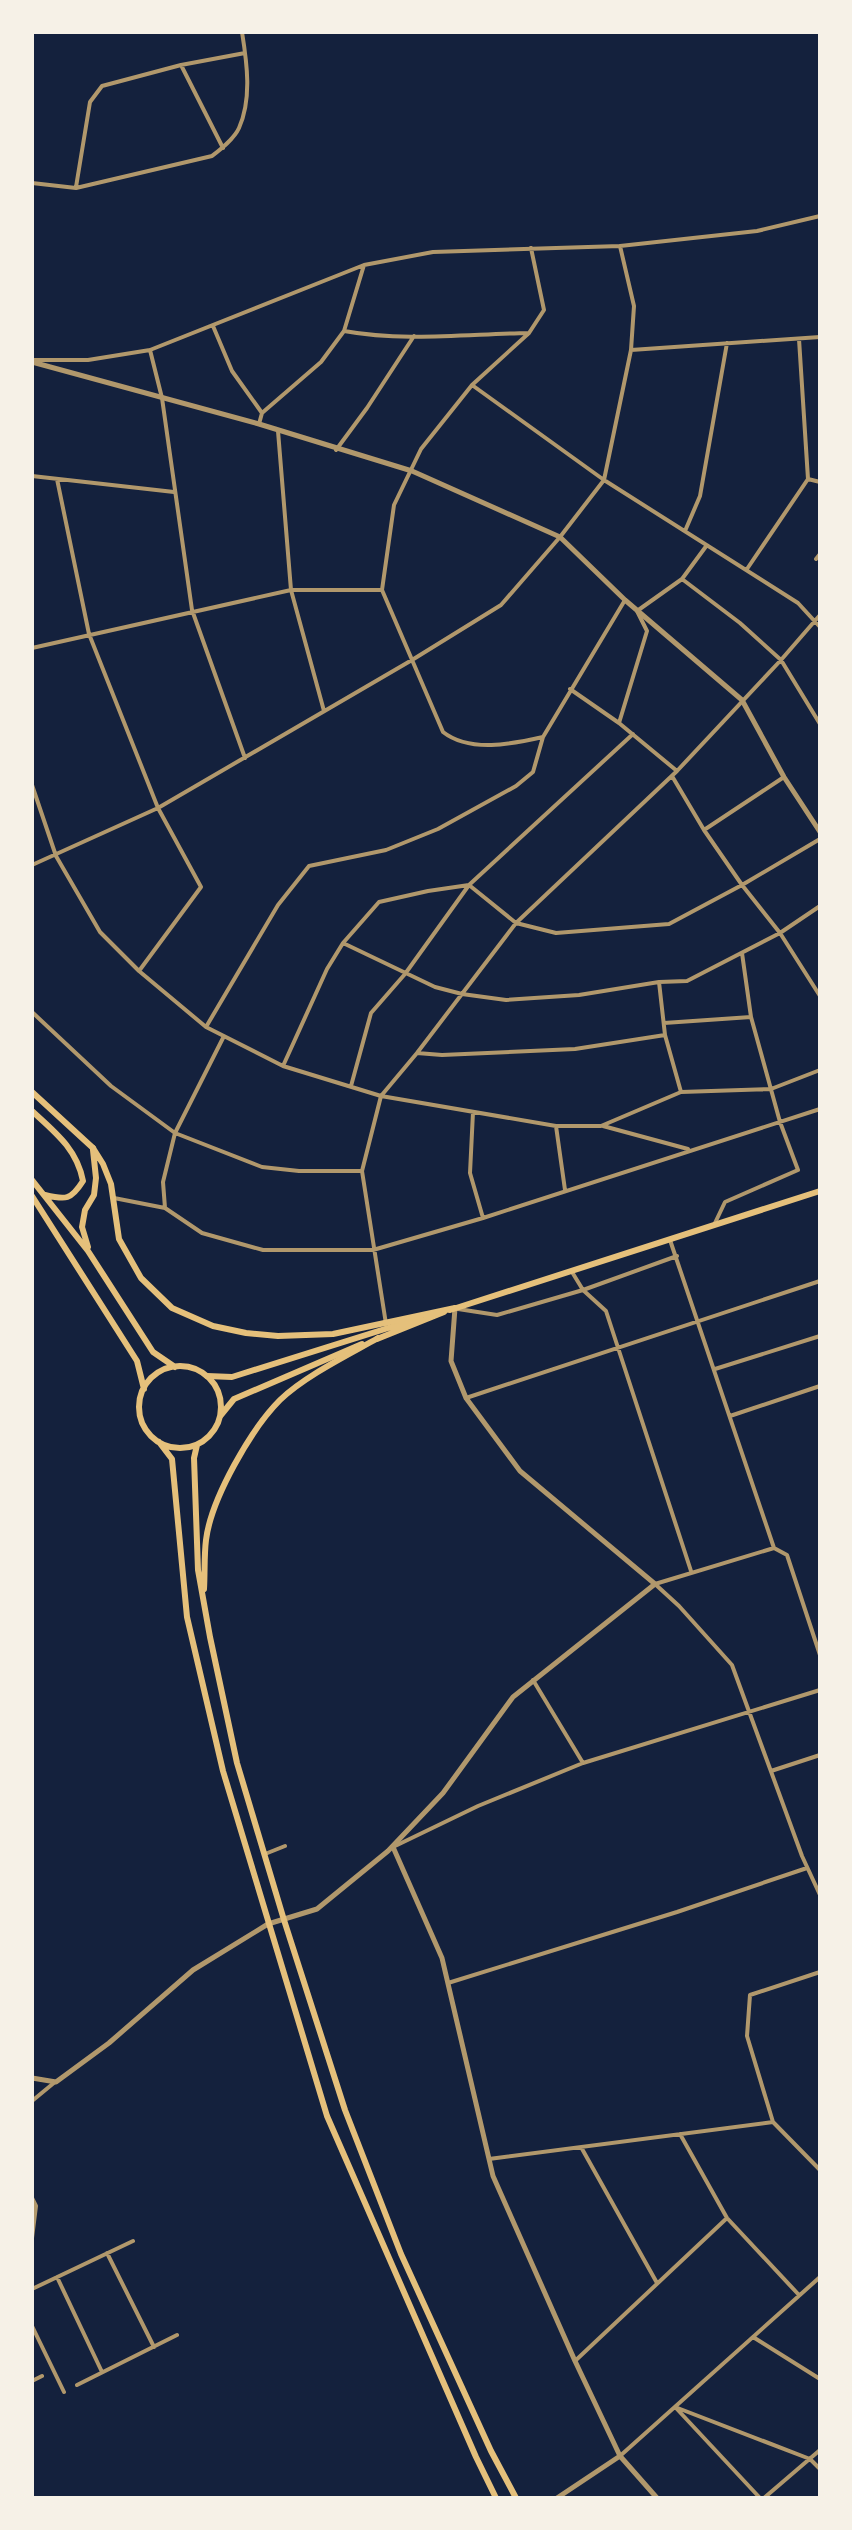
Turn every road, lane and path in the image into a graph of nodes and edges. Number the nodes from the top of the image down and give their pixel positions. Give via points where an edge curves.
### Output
1 (242, 32) edge
2 (245, 53) junction
3 (181, 65) junction
4 (223, 148) junction
5 (32, 183) edge
6 (76, 188) junction
7 (820, 216) edge
8 (620, 246) junction
9 (531, 248) junction
10 (364, 265) junction
11 (213, 326) junction
12 (344, 331) junction
13 (529, 333) junction
14 (414, 336) junction
15 (820, 337) edge
16 (799, 339) junction
17 (727, 343) junction
18 (150, 350) junction
19 (631, 350) junction
20 (32, 361) edge
21 (472, 385) junction
22 (162, 398) junction
23 (262, 413) junction
24 (259, 424) junction
25 (278, 431) junction
26 (336, 450) junction
27 (412, 471) junction
28 (32, 476) edge
29 (57, 479) junction
30 (808, 479) junction
31 (604, 480) junction
32 (820, 482) edge
33 (174, 492) junction
34 (685, 531) junction
35 (560, 537) junction
36 (707, 545) junction
37 (747, 569) junction
38 (682, 579) junction
39 (291, 590) junction
40 (382, 590) junction
41 (625, 600) junction
42 (192, 610) junction
43 (637, 611) junction
44 (820, 615) edge
45 (816, 620) junction
46 (820, 627) edge
47 (89, 634) junction
48 (32, 648) edge
49 (412, 660) junction
50 (781, 660) junction
51 (570, 689) junction
52 (742, 700) junction
53 (324, 711) junction
54 (619, 723) junction
55 (820, 724) edge
56 (633, 734) junction
57 (543, 737) junction
58 (245, 758) junction
59 (677, 771) junction
60 (672, 776) junction
61 (784, 777) junction
62 (32, 785) edge
63 (158, 808) junction
64 (704, 830) junction
65 (820, 832) edge
66 (820, 839) edge
67 (56, 856) junction
68 (32, 865) edge
69 (469, 885) junction
70 (742, 885) junction
71 (820, 906) edge
72 (516, 923) junction
73 (780, 933) junction
74 (343, 943) junction
75 (742, 952) junction
76 (139, 971) junction
77 (405, 974) junction
78 (659, 982) junction
79 (462, 994) junction
80 (820, 996) edge
81 (32, 1012) edge
82 (751, 1017) junction
83 (664, 1023) junction
84 (206, 1027) junction
85 (665, 1035) junction
86 (225, 1036) junction
87 (417, 1053) junction
88 (283, 1066) junction
89 (820, 1070) edge
90 (351, 1086) junction
91 (771, 1089) junction
92 (32, 1092) edge
93 (681, 1092) junction
94 (381, 1096) junction
95 (820, 1109) edge
96 (32, 1111) edge
97 (473, 1112) junction
98 (780, 1122) junction
99 (556, 1126) junction
100 (601, 1126) junction
101 (175, 1133) junction
102 (93, 1148) junction
103 (690, 1149) junction
104 (362, 1171) junction
105 (32, 1180) edge
106 (565, 1190) junction
107 (820, 1191) edge
108 (43, 1195) junction
109 (32, 1196) edge
110 (114, 1198) junction
111 (165, 1208) junction
112 (483, 1218) junction
113 (714, 1225) junction
114 (670, 1239) junction
115 (373, 1250) junction
116 (88, 1251) junction
117 (677, 1256) junction
118 (572, 1272) junction
119 (820, 1281) edge
120 (583, 1290) junction
121 (455, 1308) junction
122 (699, 1321) junction
123 (386, 1328) junction
124 (820, 1336) edge
125 (378, 1338) junction
126 (618, 1348) junction
127 (175, 1367) junction
128 (715, 1369) junction
129 (207, 1376) junction
130 (820, 1386) edge
131 (144, 1389) junction
132 (466, 1398) junction
133 (221, 1415) junction
134 (730, 1416) junction
135 (159, 1442) junction
136 (197, 1445) junction
137 (774, 1548) junction
138 (691, 1572) junction
139 (655, 1584) junction
140 (203, 1600) junction
141 (820, 1655) edge
142 (533, 1680) junction
143 (820, 1690) edge
144 (750, 1713) junction
145 (820, 1755) edge
146 (583, 1763) junction
147 (771, 1771) junction
148 (285, 1846) dead end
149 (393, 1847) junction
150 (264, 1854) junction
151 (807, 1868) junction
152 (820, 1895) edge
153 (284, 1920) junction
154 (268, 1924) junction
155 (820, 1972) edge
156 (448, 1983) junction
157 (32, 2078) edge
158 (56, 2082) junction
159 (32, 2101) edge
160 (773, 2122) junction
161 (680, 2134) junction
162 (581, 2147) junction
163 (489, 2159) junction
164 (820, 2170) edge
165 (32, 2198) edge
166 (727, 2218) junction
167 (32, 2238) edge
168 (133, 2241) dead end
169 (107, 2253) junction
170 (57, 2277) junction
171 (820, 2277) edge
172 (657, 2283) junction
173 (32, 2289) edge
174 (799, 2295) junction
175 (32, 2326) edge
176 (177, 2335) dead end
177 (753, 2337) junction
178 (154, 2347) junction
179 (575, 2361) junction
180 (102, 2372) junction
181 (42, 2376) dead end
182 (820, 2379) edge
183 (32, 2381) edge
184 (77, 2385) dead end
185 (64, 2392) dead end
186 (675, 2407) junction
187 (820, 2450) edge
188 (620, 2456) junction
189 (810, 2459) junction
190 (820, 2469) edge
191 (496, 2498) edge
192 (516, 2498) edge
193 (557, 2498) edge
194 (657, 2498) edge
195 (762, 2498) edge

1 - 2 street
2 - 3 street
2 - 4 street via 248,91 239,129
3 - 4 street
3 - 6 street via 102,86 90,102
4 - 6 street via 212,156
5 - 6 street
7 - 8 street via 757,231
8 - 9 street
8 - 19 street via 634,306
9 - 10 street via 433,252
9 - 13 street via 544,310
10 - 11 street
10 - 12 street
11 - 18 street
11 - 23 street via 232,371
12 - 14 street
12 - 23 street via 321,362
13 - 14 street
13 - 21 street
14 - 26 street
15 - 16 street
16 - 17 street
16 - 30 street
17 - 19 street
17 - 34 street via 700,496
18 - 20 street via 88,360
18 - 22 street
19 - 31 street
20 - 22 street
21 - 27 street via 421,449
21 - 31 street
22 - 24 street
22 - 33 street
23 - 24 street
24 - 25 street
25 - 26 street
25 - 39 street
26 - 27 street
27 - 35 street
27 - 40 street via 394,505
28 - 29 street
29 - 33 street
29 - 47 street
30 - 32 street
30 - 37 street
31 - 34 street
31 - 35 street
33 - 42 street
34 - 36 street
35 - 41 street
35 - 49 street via 501,605
36 - 37 street
36 - 38 street
37 - 45 street
38 - 43 street
38 - 50 street
39 - 40 street
39 - 42 street
39 - 53 street
40 - 49 street
41 - 43 street
41 - 51 street
42 - 47 street
42 - 58 street
43 - 52 street
43 - 54 street via 647,631
44 - 45 street
45 - 46 street
45 - 50 street
47 - 48 street
47 - 63 street
49 - 53 street
49 - 57 street via 443,732 453,740 506,745
50 - 52 street
50 - 55 street
51 - 54 street
51 - 57 street
52 - 59 street
52 - 61 street
53 - 58 street
54 - 56 street
56 - 59 street
56 - 69 street
57 - 84 street via 533,772 438,829 386,850 309,866 278,905
58 - 63 street
59 - 60 street
60 - 64 street
60 - 72 street
61 - 64 street
61 - 65 street
62 - 67 street
63 - 67 street
63 - 76 street via 201,887
64 - 70 street
66 - 70 street
67 - 68 street
67 - 76 street via 100,932
69 - 72 street
69 - 74 street via 379,902
69 - 77 street
70 - 72 street via 669,924 556,933
70 - 73 street
71 - 73 street
72 - 79 street
73 - 75 street
73 - 80 street
74 - 77 street
74 - 88 street
75 - 78 street via 687,981
75 - 82 street
76 - 84 street
77 - 79 street
77 - 90 street via 371,1013
78 - 79 street via 506,1000
78 - 83 street
79 - 87 street
81 - 101 street via 111,1086
82 - 83 street
82 - 91 street
83 - 85 street
84 - 86 street
85 - 87 street via 575,1049
85 - 93 street
86 - 88 street
86 - 101 street
87 - 94 street
88 - 90 street
89 - 91 street
90 - 94 street
91 - 93 street
91 - 98 street
92 - 102 main road
93 - 100 street
94 - 97 street
94 - 104 street
95 - 98 street
96 - 108 main road via 68,1145 83,1181 63,1199
97 - 99 street
97 - 112 street via 470,1173
98 - 103 street
98 - 113 street via 798,1170 725,1202
99 - 100 street
99 - 106 street
100 - 103 street
101 - 104 street via 262,1167
101 - 111 street via 163,1182
102 - 110 main road
102 - 116 main road via 94,1195 82,1227
103 - 106 street
104 - 115 street
105 - 108 main road
106 - 112 street
107 - 113 main road
108 - 116 main road
109 - 131 main road via 137,1361
110 - 111 street
110 - 123 main road via 119,1239 141,1278 172,1308 213,1326 278,1336
111 - 115 street via 202,1233 263,1250
112 - 115 street
113 - 114 main road
114 - 117 street
114 - 118 main road
115 - 123 street
116 - 127 main road via 153,1352
117 - 120 street
117 - 122 street
118 - 120 street
118 - 121 main road
119 - 122 street
120 - 121 street via 497,1315
120 - 126 street via 606,1311
121 - 123 main road
121 - 123 main road
121 - 132 street via 451,1361
122 - 126 street
122 - 128 street
123 - 125 main road
123 - 129 main road via 232,1377
124 - 128 street
125 - 133 main road via 234,1399
125 - 140 main road via 280,1400 246,1444 221,1491 206,1537
126 - 132 street
126 - 138 street
127 - 129 main road
127 - 131 main road via 162,1371
128 - 134 street
129 - 133 main road via 219,1394
130 - 134 street
131 - 135 main road via 140,1413
132 - 139 street via 520,1471
133 - 136 main road via 208,1438
134 - 137 street
135 - 136 main road via 171,1447
135 - 154 main road via 172,1459 187,1617 223,1771
136 - 140 main road via 194,1509
137 - 138 street
137 - 141 street via 787,1555
138 - 139 street
139 - 142 street
139 - 144 street via 732,1665
140 - 150 main road via 237,1763
142 - 146 street
142 - 149 street via 513,1697 443,1793
143 - 144 street
144 - 146 street
144 - 147 street
145 - 147 street
146 - 149 street
147 - 151 street
148 - 150 street
149 - 153 street via 317,1909
149 - 156 street
150 - 153 main road
151 - 152 street
151 - 156 street
153 - 154 street
153 - 192 main road via 345,2110 401,2254
154 - 158 street via 193,1970
154 - 191 main road via 327,2116
155 - 160 street via 750,1995 747,2036
156 - 163 street
157 - 158 street
158 - 159 street
160 - 161 street
160 - 164 street
161 - 162 street
161 - 166 street
162 - 163 street
162 - 172 street
163 - 179 street
165 - 167 street
166 - 172 street
166 - 174 street
168 - 169 street
169 - 170 street
169 - 178 street
170 - 173 street
170 - 180 street
171 - 174 street
172 - 179 street
174 - 177 street
175 - 185 street
176 - 178 street
177 - 182 street
177 - 186 street
178 - 180 street
179 - 188 street
180 - 184 street
181 - 183 street
186 - 188 street
186 - 189 street
186 - 195 street
187 - 189 street
188 - 193 street
188 - 194 street
189 - 190 street
189 - 195 street

